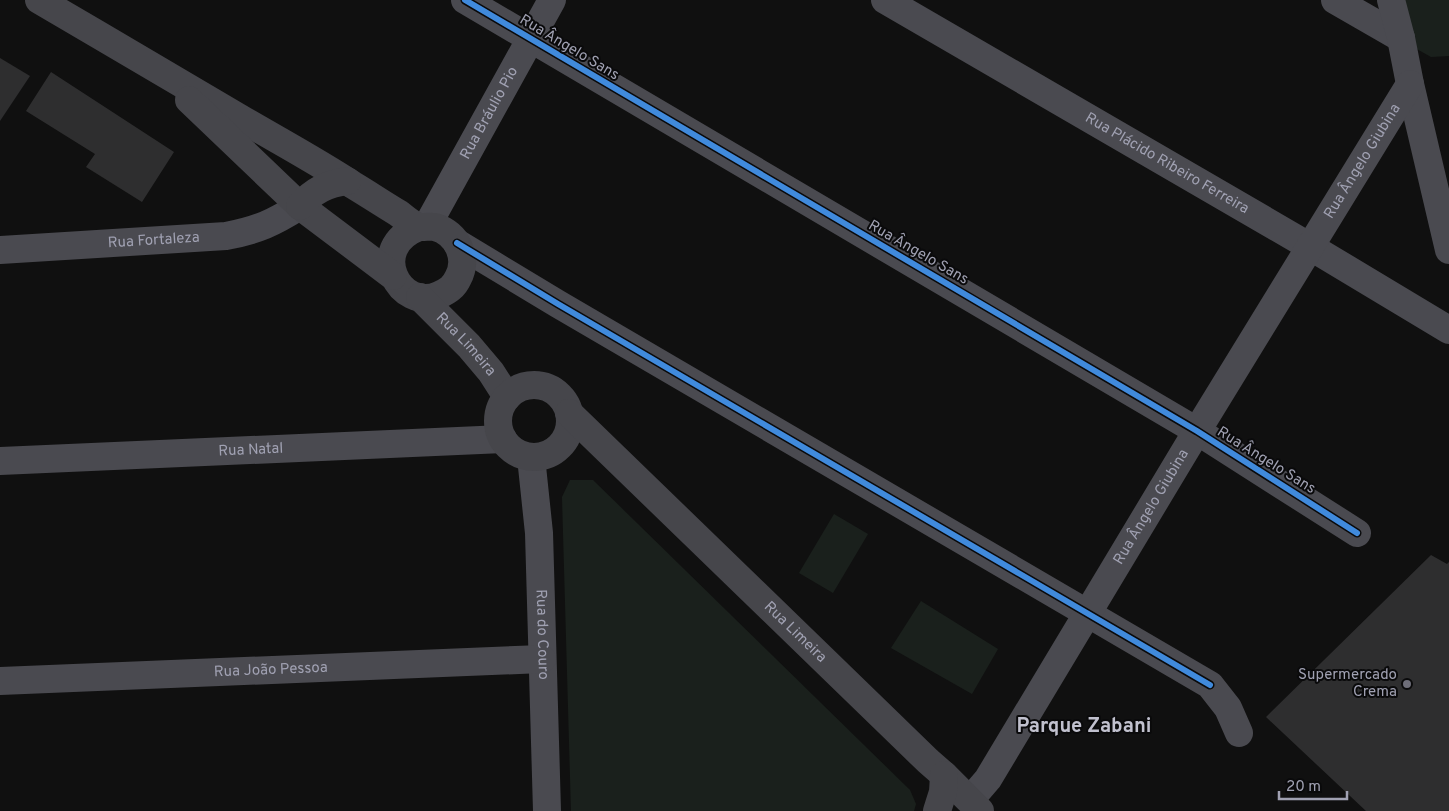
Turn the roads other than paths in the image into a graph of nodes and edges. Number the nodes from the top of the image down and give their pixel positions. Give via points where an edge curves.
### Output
1 (39, 0) edge
2 (464, 0) edge
3 (552, 0) edge
4 (885, 0) edge
5 (1335, 0) edge
6 (1391, 0) edge
7 (1402, 38) junction
8 (530, 39) junction
9 (156, 68) junction
10 (1410, 84) junction
11 (347, 181) junction
12 (300, 206) junction
13 (422, 227) junction
14 (457, 242) junction
15 (1309, 246) junction
16 (0, 250) edge
17 (1449, 250) edge
18 (509, 274) junction
19 (393, 276) junction
20 (454, 282) junction
21 (420, 298) junction
22 (1449, 330) edge
23 (516, 392) junction
24 (569, 413) junction
25 (1196, 432) junction
26 (503, 439) junction
27 (562, 444) junction
28 (611, 453) junction
29 (531, 457) junction
30 (0, 461) edge
31 (1357, 533) dead end
32 (1088, 613) junction
33 (542, 659) junction
34 (0, 681) edge
35 (1239, 733) dead end
36 (944, 775) junction
37 (975, 806) edge
38 (547, 811) edge
39 (938, 811) edge

1 - 9 main road
2 - 8 street, Rua Ângelo Sans
3 - 8 street, Rua Bráulio Pio
4 - 15 street, Rua Plácido Ribeiro Ferreira
5 - 7 street
6 - 7 street
7 - 10 street
8 - 13 street, Rua Bráulio Pio
8 - 25 street, Rua Ângelo Sans
9 - 11 main road
9 - 12 main road
10 - 15 street, Rua Ângelo Giubina
10 - 17 street
11 - 12 main road via 320,188
11 - 13 main road
12 - 16 street, Rua Fortaleza via 272,223 226,236
12 - 19 main road
13 - 14 main road via 444,230
13 - 19 main road via 400,237 394,246 391,256
14 - 18 street
14 - 20 main road via 462,264
15 - 22 street, Rua Plácido Ribeiro Ferreira
15 - 25 street, Rua Ângelo Giubina
18 - 20 street
18 - 32 street
19 - 21 main road via 409,294
20 - 21 main road via 435,297
20 - 23 main road, Rua Limeira via 460,313
21 - 23 main road, Rua Limeira via 491,372
23 - 24 main road via 537,385 548,388 565,402
23 - 26 main road via 501,407 498,418
24 - 27 main road via 568,435
24 - 28 main road, Rua Limeira
25 - 31 street, Rua Ângelo Sans
25 - 32 street, Rua Ângelo Giubina
26 - 29 main road via 515,452
26 - 30 street, Rua Natal
27 - 28 main road
27 - 29 main road via 548,454
28 - 36 main road, Rua Limeira
29 - 33 street, Rua do Couro via 539,533
32 - 35 street via 1210,684 1228,708
32 - 37 street, Rua Ângelo Giubina
33 - 34 street, Rua João Pessoa
33 - 38 street, Rua do Couro
36 - 37 main road, Rua Limeira
36 - 39 main road

